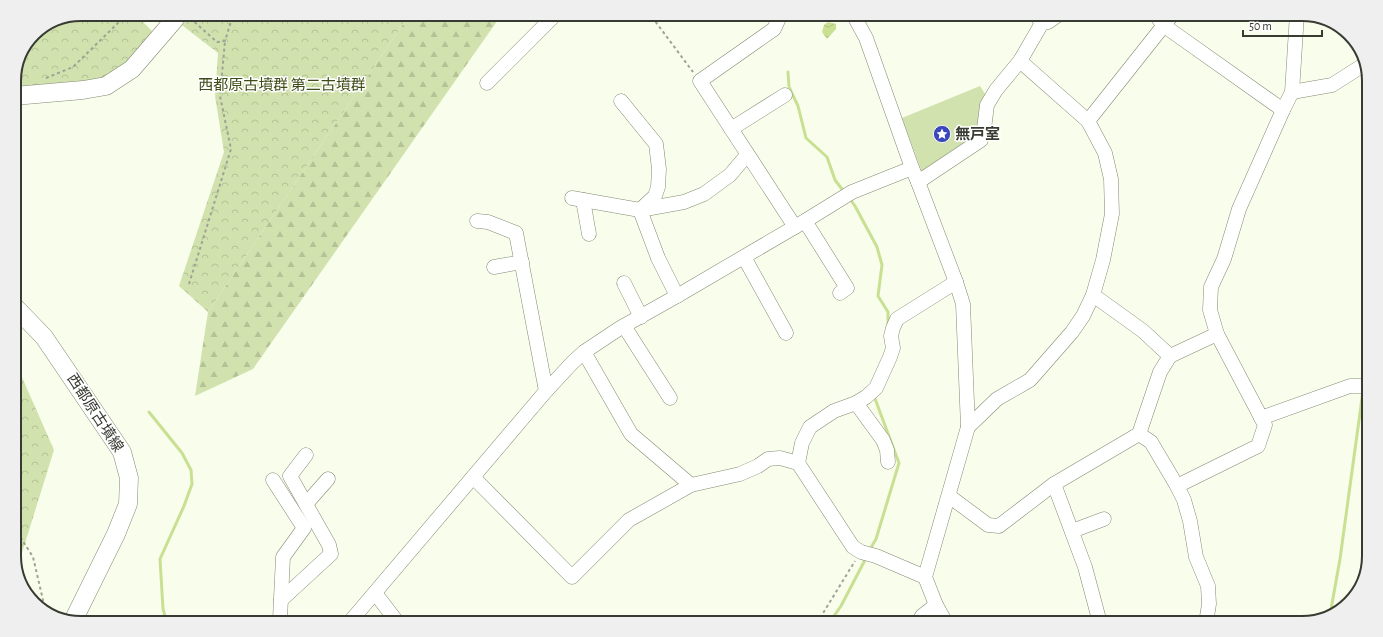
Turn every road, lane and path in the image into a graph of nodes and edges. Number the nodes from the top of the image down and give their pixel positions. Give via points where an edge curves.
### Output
1 (116, 21) edge
2 (172, 21) edge
3 (193, 21) edge
4 (231, 21) edge
5 (549, 21) edge
6 (655, 21) edge
7 (778, 21) edge
8 (860, 21) edge
9 (1037, 21) edge
10 (1162, 21) edge
11 (1168, 21) edge
12 (1297, 21) edge
13 (225, 41) junction
14 (1020, 61) junction
15 (1360, 67) edge
16 (46, 78) dead end
17 (700, 82) junction
18 (487, 83) dead end
19 (1292, 92) junction
20 (21, 95) edge
21 (785, 95) dead end
22 (621, 101) dead end
23 (1283, 110) junction
24 (1088, 121) junction
25 (731, 129) junction
26 (747, 155) junction
27 (912, 168) junction
28 (918, 182) junction
29 (640, 210) junction
30 (477, 221) dead end
31 (800, 224) junction
32 (589, 234) dead end
33 (744, 257) junction
34 (522, 262) junction
35 (494, 268) dead end
36 (956, 282) junction
37 (624, 283) dead end
38 (189, 284) dead end
39 (840, 293) dead end
40 (1094, 295) junction
41 (677, 296) junction
42 (21, 313) edge
43 (641, 317) junction
44 (624, 326) junction
45 (786, 333) dead end
46 (1217, 334) junction
47 (584, 352) junction
48 (1170, 356) junction
49 (1362, 386) edge
50 (546, 391) junction
51 (866, 396) junction
52 (670, 398) dead end
53 (1261, 418) junction
54 (968, 427) junction
55 (1139, 434) junction
56 (306, 455) dead end
57 (888, 462) dead end
58 (798, 463) junction
59 (473, 477) junction
60 (328, 479) dead end
61 (273, 480) dead end
62 (1054, 484) junction
63 (691, 486) junction
64 (1176, 486) junction
65 (949, 496) junction
66 (306, 504) junction
67 (1104, 519) dead end
68 (1072, 531) junction
69 (21, 538) edge
70 (866, 553) junction
71 (925, 577) junction
72 (375, 593) junction
73 (281, 600) junction
74 (42, 602) edge
75 (936, 605) junction
76 (76, 616) edge
77 (280, 616) edge
78 (355, 616) edge
79 (393, 616) edge
80 (822, 616) edge
81 (922, 616) edge
82 (942, 616) edge
83 (1098, 616) edge
84 (1207, 616) edge

1 - 16 path via 118,23 73,67
2 - 20 main road via 132,68 106,86
3 - 13 path via 217,42
4 - 13 path
5 - 18 street
6 - 17 path
7 - 17 street via 774,29
8 - 27 street
9 - 14 street
10 - 24 street
11 - 23 street
12 - 19 street
13 - 38 path via 220,96 231,149
14 - 24 street
14 - 28 street via 987,105 981,140
15 - 19 street via 1332,85
17 - 25 street
19 - 23 street
21 - 25 street
22 - 29 street via 656,144 658,187 655,196
23 - 46 street via 1238,208 1224,259 1211,286 1210,310
24 - 40 street via 1105,153 1111,179 1112,214
25 - 26 street
26 - 29 street via 730,175 704,194 684,202
26 - 31 street
27 - 28 street
27 - 31 street via 847,195
28 - 36 street
29 - 32 street via 578,199
29 - 41 street via 658,258
30 - 34 street via 488,222 516,233
31 - 33 street
31 - 39 street via 848,288
33 - 41 street
33 - 45 street
34 - 35 street
34 - 50 street
36 - 51 street via 897,319 891,336 893,348 890,357
36 - 54 street via 963,304
37 - 43 street
40 - 48 street via 1143,331
40 - 54 street via 1072,332 1030,380 997,399
41 - 43 street
42 - 76 main road, 西都原古墳線 via 44,337 122,452 128,478 128,504
43 - 44 street
44 - 47 street
44 - 52 street
46 - 48 street
46 - 53 street
47 - 50 street
47 - 63 street via 631,434
48 - 55 street via 1160,372
49 - 53 street via 1350,386
50 - 59 street
51 - 57 street via 887,450
51 - 58 street via 834,411 810,427 802,443
53 - 64 street via 1265,425 1258,446
54 - 65 street
55 - 62 street
55 - 64 street via 1151,442
56 - 66 street via 290,476
58 - 63 street via 780,458 768,459 740,474
58 - 70 street via 853,547
59 - 63 street via 572,577 628,520
59 - 72 street
60 - 66 street
61 - 73 street via 304,528 283,557
62 - 65 street via 999,526 988,525
62 - 68 street
64 - 84 street via 1184,500 1196,556 1208,586
65 - 71 street
66 - 73 street via 332,554
67 - 68 street
68 - 83 street
69 - 74 path via 33,557
70 - 71 street
70 - 80 path
71 - 75 street
72 - 78 street
72 - 79 street
73 - 77 street
75 - 81 street
75 - 82 street

